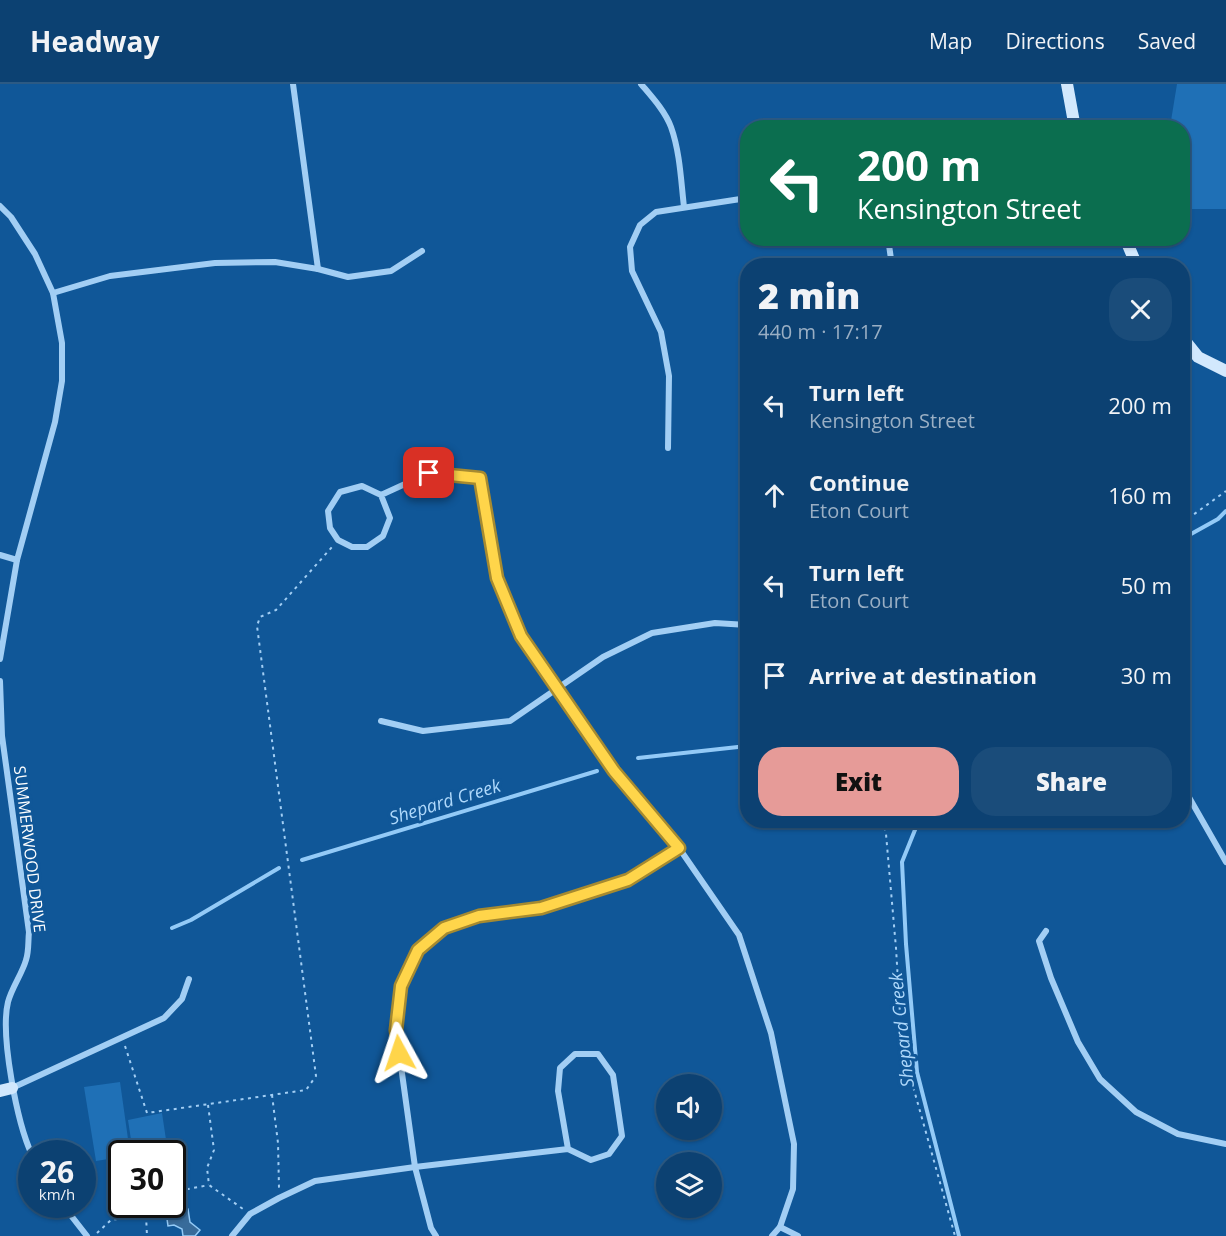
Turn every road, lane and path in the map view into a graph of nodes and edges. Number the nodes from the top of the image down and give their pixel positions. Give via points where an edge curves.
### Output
1 (293, 84) edge
2 (641, 84) edge
3 (1067, 84) edge
4 (1074, 120) edge
5 (740, 199) edge
6 (0, 206) edge
7 (684, 207) junction
8 (422, 251) dead end
9 (318, 269) junction
10 (53, 292) junction
11 (1190, 348) edge
12 (1226, 371) edge
13 (668, 448) dead end
14 (1226, 491) edge
15 (381, 495) junction
16 (1190, 517) edge
17 (338, 540) junction
18 (0, 555) edge
19 (17, 560) junction
20 (740, 625) edge
21 (0, 659) edge
22 (0, 681) edge
23 (558, 688) junction
24 (381, 721) dead end
25 (1190, 799) edge
26 (885, 828) edge
27 (679, 848) junction
28 (1226, 862) edge
29 (1046, 931) dead end
30 (189, 979) dead end
31 (122, 1037) junction
32 (6, 1089) edge
33 (272, 1095) junction
34 (208, 1104) junction
35 (25, 1140) edge
36 (1226, 1144) edge
37 (568, 1149) junction
38 (415, 1167) junction
39 (209, 1185) junction
40 (186, 1189) edge
41 (279, 1197) junction
42 (250, 1214) junction
43 (73, 1218) edge
44 (123, 1218) edge
45 (146, 1218) edge
46 (780, 1227) junction
47 (87, 1236) edge
48 (94, 1236) edge
49 (147, 1236) edge
50 (232, 1236) edge
51 (436, 1236) edge
52 (772, 1236) edge
53 (798, 1236) edge
54 (955, 1236) edge

1 - 9 street
2 - 7 street via 670,126
3 - 4 street
5 - 7 street
6 - 10 street via 35,254
7 - 13 street via 656,212 640,225 630,247 632,272 662,332 669,376
8 - 9 street via 392,271 348,277
9 - 10 street via 275,262 215,264 110,276
10 - 19 street via 62,343 62,381 56,422
11 - 12 street via 1197,357
14 - 16 path
15 - 17 street via 390,518 383,536 367,547 352,547
15 - 17 street via 362,486 340,492 328,511 330,528
15 - 23 street via 429,473 480,478 497,578 521,636
17 - 33 path via 276,610 260,617 257,626 316,1076 306,1090
18 - 19 street
19 - 21 street
20 - 23 street via 715,623 652,633 603,657
22 - 32 street, SUMMERWOOD DRIVE via 2,736 28,932 27,959 8,1003
23 - 24 street via 510,721 423,731
23 - 27 street via 614,771
25 - 28 street
26 - 54 path via 902,1047
27 - 38 street via 628,880 541,908 479,916 444,928 418,950 401,986 396,1030
27 - 46 street via 739,935 771,1033 794,1144 793,1189
29 - 36 street via 1039,941 1051,978 1078,1042 1101,1079 1136,1112 1178,1134
30 - 31 street via 182,999 164,1018
31 - 32 street
31 - 34 path via 147,1113
32 - 35 street, SUMMERWOOD DRIVE
33 - 34 path
33 - 41 path
34 - 39 path via 214,1150 207,1168
37 - 37 street via 591,1160 609,1154 622,1136 613,1075 598,1054 575,1054 560,1068 558,1091
37 - 38 street
38 - 41 street via 315,1181
38 - 51 street
39 - 40 path
39 - 42 path
41 - 42 street
42 - 50 street
43 - 47 street
44 - 48 path via 111,1220
45 - 49 path
46 - 52 street
46 - 53 street

